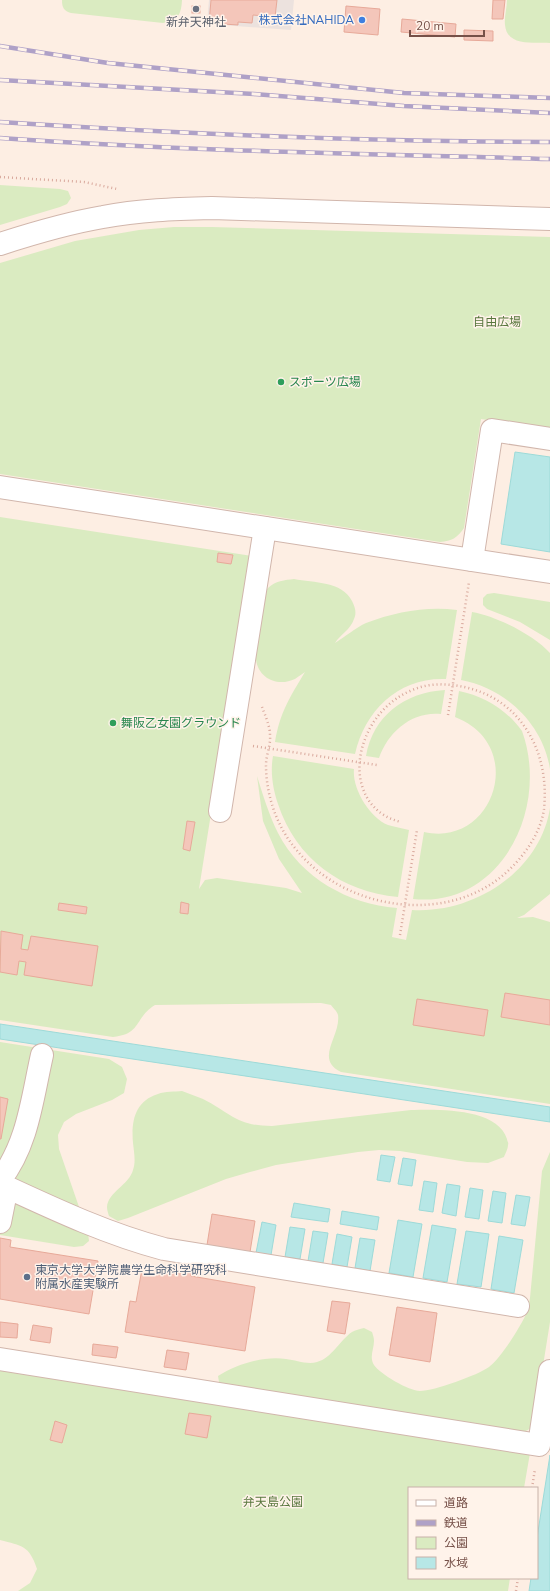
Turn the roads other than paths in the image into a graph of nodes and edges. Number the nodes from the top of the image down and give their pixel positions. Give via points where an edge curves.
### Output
1 (550, 219) edge
2 (0, 244) edge
3 (550, 439) edge
4 (0, 487) edge
5 (265, 528) junction
6 (472, 560) junction
7 (550, 572) edge
8 (220, 811) dead end
9 (42, 1055) dead end
10 (2, 1184) edge
11 (0, 1222) edge
12 (518, 1306) dead end
13 (0, 1359) edge
14 (550, 1371) edge

1 - 2 street via 212,208 174,209 104,216 48,229
3 - 6 street via 492,430
4 - 5 street
5 - 6 street
5 - 8 street
6 - 7 street
9 - 10 street via 24,1138
10 - 11 street
10 - 12 street via 94,1227 164,1249
13 - 14 street via 539,1444

